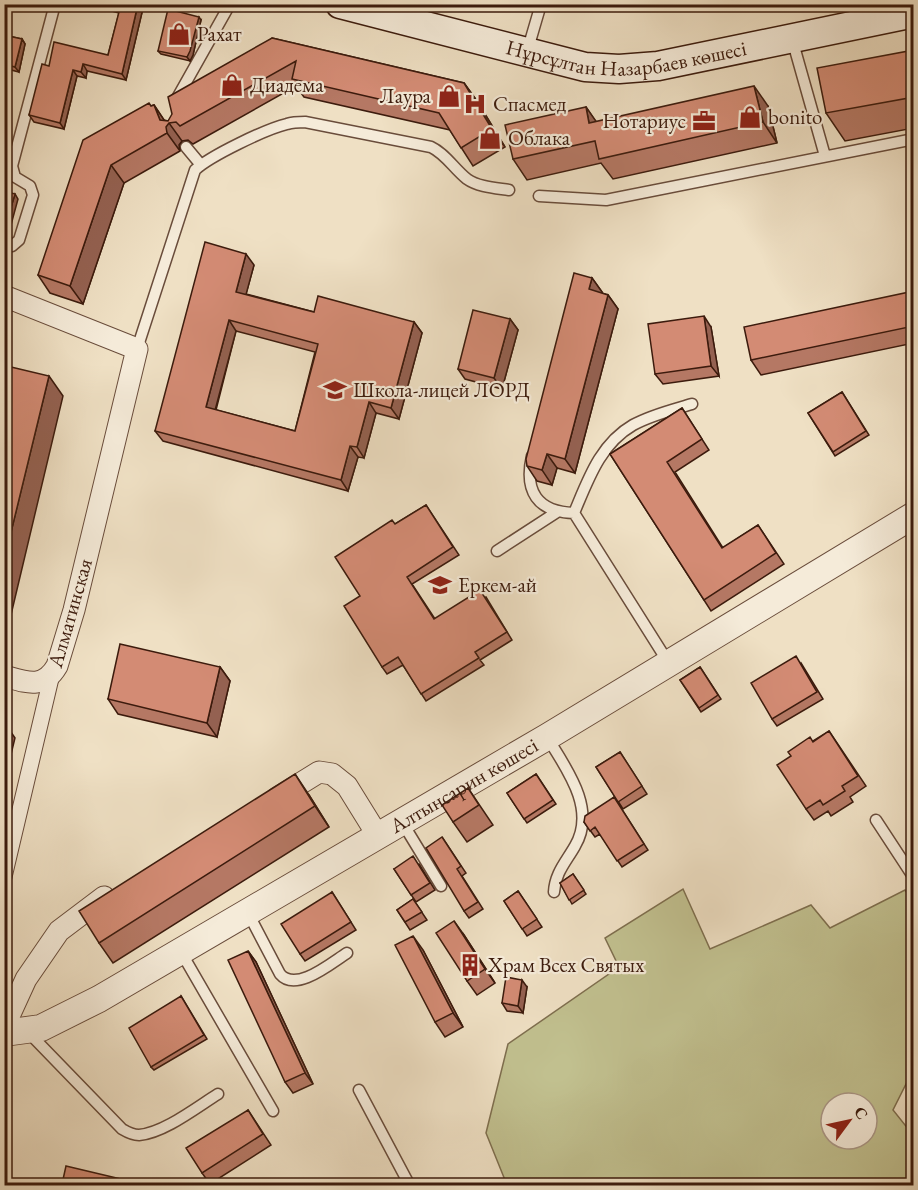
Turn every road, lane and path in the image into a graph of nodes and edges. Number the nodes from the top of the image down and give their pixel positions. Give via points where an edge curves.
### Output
1 (55, 4) edge
2 (230, 4) edge
3 (340, 4) edge
4 (541, 4) edge
5 (914, 13) edge
6 (792, 39) junction
7 (527, 52) junction
8 (172, 113) edge
9 (914, 139) edge
10 (186, 147) edge
11 (825, 156) junction
12 (201, 165) junction
13 (509, 190) dead end
14 (539, 196) dead end
15 (4, 247) edge
16 (4, 296) edge
17 (137, 349) junction
18 (692, 404) dead end
19 (534, 449) edge
20 (557, 512) junction
21 (574, 513) junction
22 (914, 515) edge
23 (497, 551) dead end
24 (668, 662) junction
25 (52, 674) junction
26 (4, 676) edge
27 (547, 736) junction
28 (258, 810) edge
29 (876, 820) dead end
30 (402, 822) junction
31 (378, 836) junction
32 (4, 877) edge
33 (914, 878) edge
34 (120, 886) edge
35 (441, 886) edge
36 (554, 892) dead end
37 (248, 912) junction
38 (181, 952) junction
39 (347, 953) dead end
40 (12, 1031) edge
41 (359, 1090) dead end
42 (218, 1094) dead end
43 (273, 1110) dead end
44 (410, 1185) edge

1 - 15 lane via 12,166 15,177 30,186 33,195 19,240
2 - 8 lane
3 - 7 main road, Нұрсұлтан Назарбаев көшесі
4 - 7 lane
5 - 6 main road, Нұрсұлтан Назарбаев көшесі
6 - 7 main road, Нұрсұлтан Назарбаев көшесі via 639,68 585,67
6 - 11 lane
9 - 11 lane
10 - 12 lane
11 - 14 lane via 606,200
12 - 13 lane via 274,128 305,122 431,147 473,183
12 - 17 lane via 192,176
16 - 17 street
17 - 25 street, Алматинская via 74,610
18 - 21 lane via 634,424 611,443 594,466
19 - 20 lane via 528,472 530,484 539,500
20 - 21 lane
20 - 23 lane
21 - 24 lane
22 - 24 street, Алтынсарин көшесі
24 - 27 street, Алтынсарин көшесі
25 - 26 street via 36,682
25 - 32 street, Алматинская
27 - 30 street, Алтынсарин көшесі
27 - 36 lane via 574,781 581,809 580,836 557,874
28 - 31 street via 319,772 332,774 347,786
29 - 33 lane
30 - 31 street, Алтынсарин көшесі
30 - 35 lane
31 - 37 street, Алтынсарин көшесі
34 - 40 street via 59,931 26,979
37 - 38 street, Алтынсарин көшесі
37 - 39 lane via 280,974 288,980 308,977
38 - 40 street, Алтынсарин көшесі via 75,1013 42,1028
38 - 43 lane
40 - 42 lane via 131,1134 161,1128
41 - 44 lane

